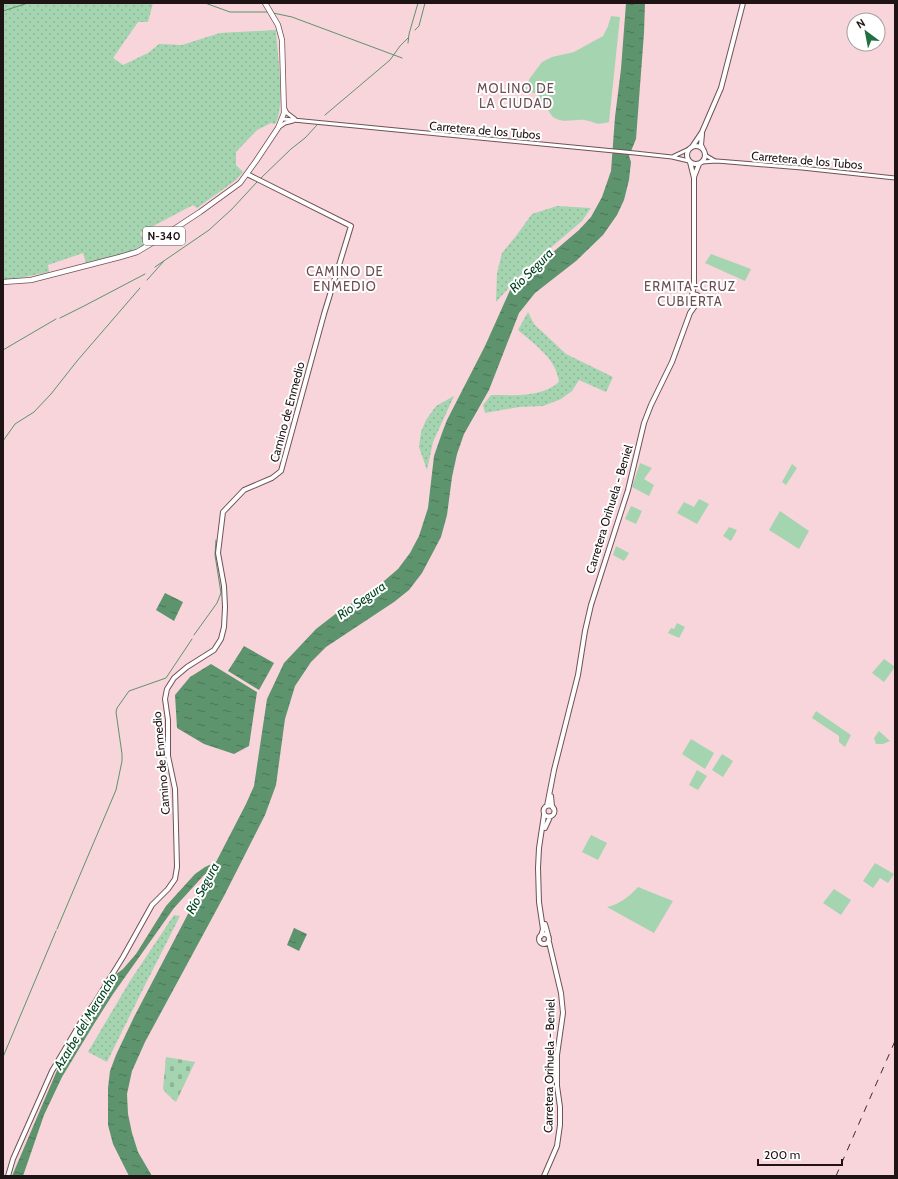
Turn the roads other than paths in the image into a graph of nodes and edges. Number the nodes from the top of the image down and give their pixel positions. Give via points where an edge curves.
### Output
1 (265, 3) edge
2 (743, 3) edge
3 (284, 106) junction
4 (283, 119) junction
5 (296, 120) junction
6 (278, 128) junction
7 (702, 132) junction
8 (692, 147) junction
9 (703, 150) junction
10 (705, 155) junction
11 (672, 157) junction
12 (689, 161) junction
13 (717, 161) junction
14 (701, 163) junction
15 (247, 174) junction
16 (694, 178) junction
17 (895, 178) edge
18 (3, 282) edge
19 (694, 284) junction
20 (698, 295) junction
21 (692, 296) junction
22 (691, 301) junction
23 (696, 303) junction
24 (690, 313) junction
25 (573, 694) junction
26 (546, 806) junction
27 (553, 808) junction
28 (544, 815) junction
29 (550, 817) junction
30 (548, 935) junction
31 (541, 936) junction
32 (549, 942) junction
33 (543, 944) junction
34 (552, 954) junction
35 (8, 1176) edge
36 (544, 1176) edge

1 - 3 highway, N-340 via 281,34
2 - 7 main road via 721,88
3 - 4 highway, N-340
3 - 5 street
4 - 5 street, Carretera de los Tubos
4 - 6 highway, N-340
5 - 6 street, Carretera de los Tubos
5 - 11 street, Carretera de los Tubos
6 - 15 highway, N-340
7 - 8 main road
7 - 9 main road
8 - 9 main road via 698,146
8 - 11 street
8 - 12 main road via 687,155
9 - 10 main road
10 - 13 street, Carretera de los Tubos
10 - 14 main road
11 - 12 street, Carretera de los Tubos
12 - 14 main road via 694,164
12 - 16 main road
13 - 14 street, Carretera de los Tubos
13 - 17 street, Carretera de los Tubos
14 - 16 main road
15 - 18 highway, N-340 via 233,188 200,212 137,252 31,280
15 - 35 main road, Camino de Enmedio via 351,226 281,471 272,478 244,490 223,512 218,553 225,607 221,639 214,650 187,667 167,688 165,699 168,756 174,789 177,867 175,879 152,905 52,1071 23,1134
16 - 19 main road
19 - 20 main road
19 - 21 main road
20 - 21 main road
20 - 23 main road, Carretera Orihuela - Beniel via 700,300
21 - 22 main road, Carretera Orihuela - Beniel
22 - 23 main road
22 - 24 main road, Carretera Orihuela - Beniel
23 - 24 main road, Carretera Orihuela - Beniel
24 - 25 main road, Carretera Orihuela - Beniel via 672,362 644,422 628,490 591,605
25 - 26 main road, Carretera Orihuela - Beniel
25 - 27 main road, Carretera Orihuela - Beniel via 551,795
26 - 27 main road
26 - 28 main road via 543,810
27 - 29 main road via 554,813
28 - 29 main road
28 - 31 main road via 538,848 539,902 543,929
29 - 30 main road via 540,848 540,896
30 - 31 main road
30 - 32 main road
31 - 33 main road via 540,941
32 - 33 main road
32 - 34 main road, Carretera Orihuela - Beniel
33 - 34 main road, Carretera Orihuela - Beniel
34 - 36 main road, Carretera Orihuela - Beniel via 563,1013 557,1055 560,1125 557,1146

